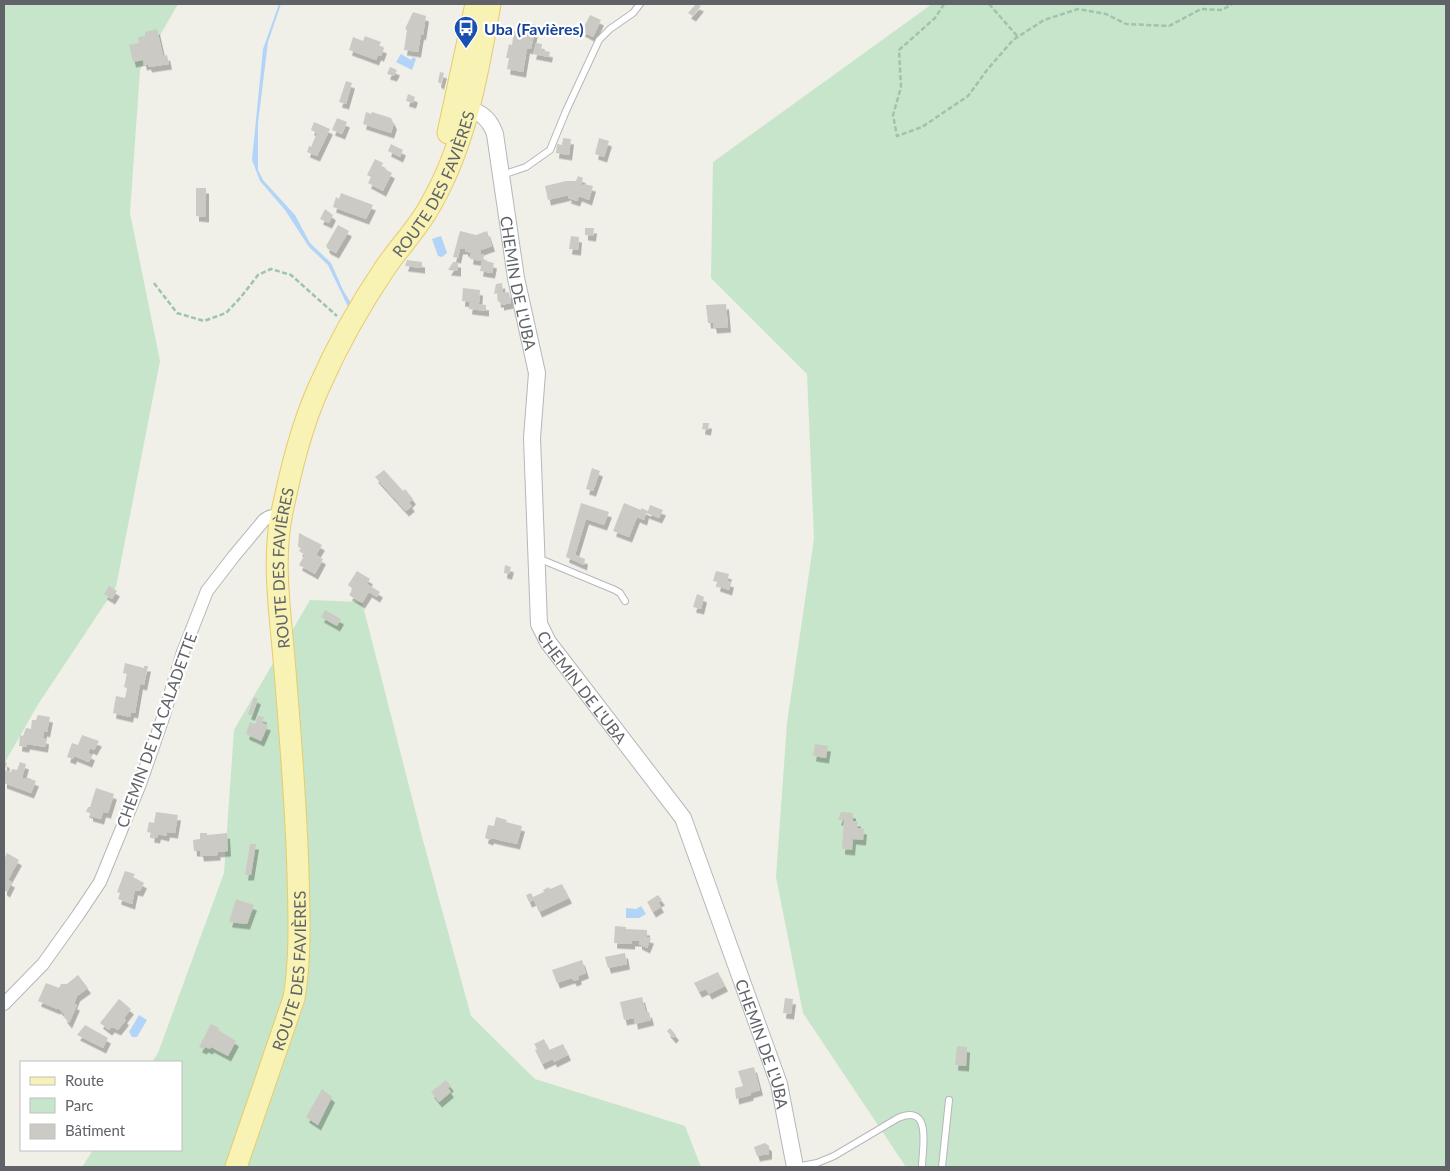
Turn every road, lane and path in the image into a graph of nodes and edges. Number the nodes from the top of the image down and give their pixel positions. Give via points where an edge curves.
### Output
1 (476, 4) edge
2 (490, 4) edge
3 (640, 4) edge
4 (944, 4) edge
5 (988, 4) edge
6 (1232, 4) edge
7 (1018, 37) junction
8 (462, 107) junction
9 (501, 175) junction
10 (154, 283) dead end
11 (350, 326) junction
12 (281, 517) junction
13 (536, 560) junction
14 (624, 600) dead end
15 (4, 1004) edge
16 (949, 1100) dead end
17 (236, 1167) edge
18 (796, 1167) edge
19 (922, 1167) edge
20 (942, 1167) edge

1 - 8 main road, ROUTE DES FAVIÈRES
2 - 8 main road, ROUTE DES FAVIÈRES
3 - 9 lane via 599,40 550,150 526,167
4 - 7 path via 935,18 899,50 901,87 893,115 897,136 922,127 968,96
5 - 7 path
6 - 7 path via 1222,10 1201,9 1169,26 1126,24 1106,14 1078,9 1044,20
8 - 9 street, CHEMIN DE L'UBA via 485,116 493,128
8 - 11 main road, ROUTE DES FAVIÈRES via 430,180
9 - 13 street, CHEMIN DE L'UBA via 516,278 537,373 532,438
10 - 11 path via 177,313 204,321 226,313 242,298 258,275 271,269 291,275
11 - 12 main road, ROUTE DES FAVIÈRES via 318,388 305,423
12 - 15 street, CHEMIN DE LA CALADETTE via 264,520 207,591 183,652 140,784 100,882 43,964
12 - 17 main road, ROUTE DES FAVIÈRES via 278,552 280,606 297,824 299,969 294,998
13 - 14 lane via 546,561 615,590
13 - 18 street, CHEMIN DE L'UBA via 538,619 542,632 686,824 779,1084
16 - 20 lane
18 - 19 lane via 834,1156 898,1118 909,1115 914,1115 923,1126

